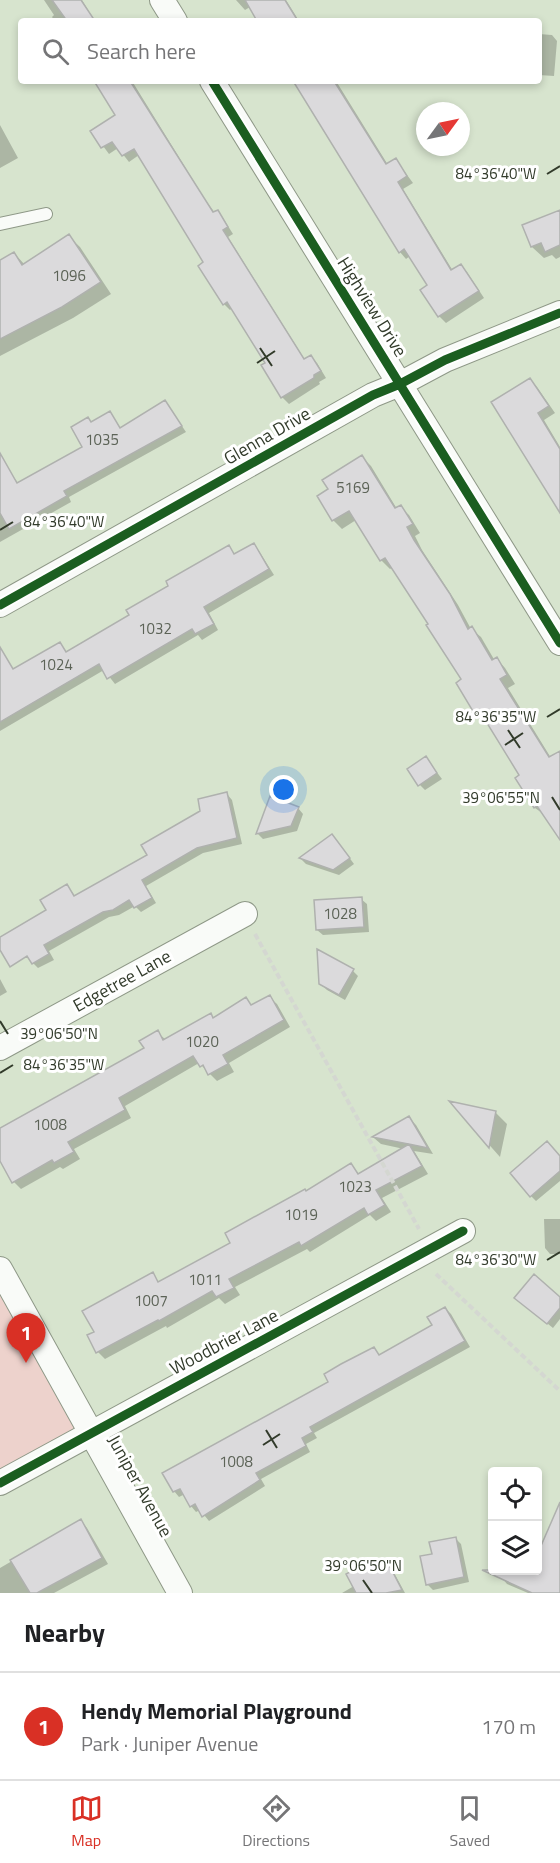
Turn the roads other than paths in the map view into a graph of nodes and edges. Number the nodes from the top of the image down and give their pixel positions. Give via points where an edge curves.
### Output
1 (162, 0) edge
2 (173, 18) edge
3 (214, 84) edge
4 (46, 214) dead end
5 (0, 224) edge
6 (560, 313) edge
7 (400, 384) junction
8 (0, 605) edge
9 (560, 643) edge
10 (244, 914) road end
11 (0, 1048) edge
12 (463, 1231) dead end
13 (0, 1269) edge
14 (92, 1432) junction
15 (0, 1483) edge
16 (180, 1593) edge

1 - 2 street
3 - 7 street, Highview Drive
4 - 5 lane
6 - 7 street, Glenna Drive via 445,360
7 - 8 street, Glenna Drive via 373,395
7 - 9 street, Highview Drive
10 - 11 street, Edgetree Lane
12 - 14 street, Woodbrier Lane
13 - 14 street, Juniper Avenue
14 - 15 street, Woodbrier Lane
14 - 16 street, Juniper Avenue

